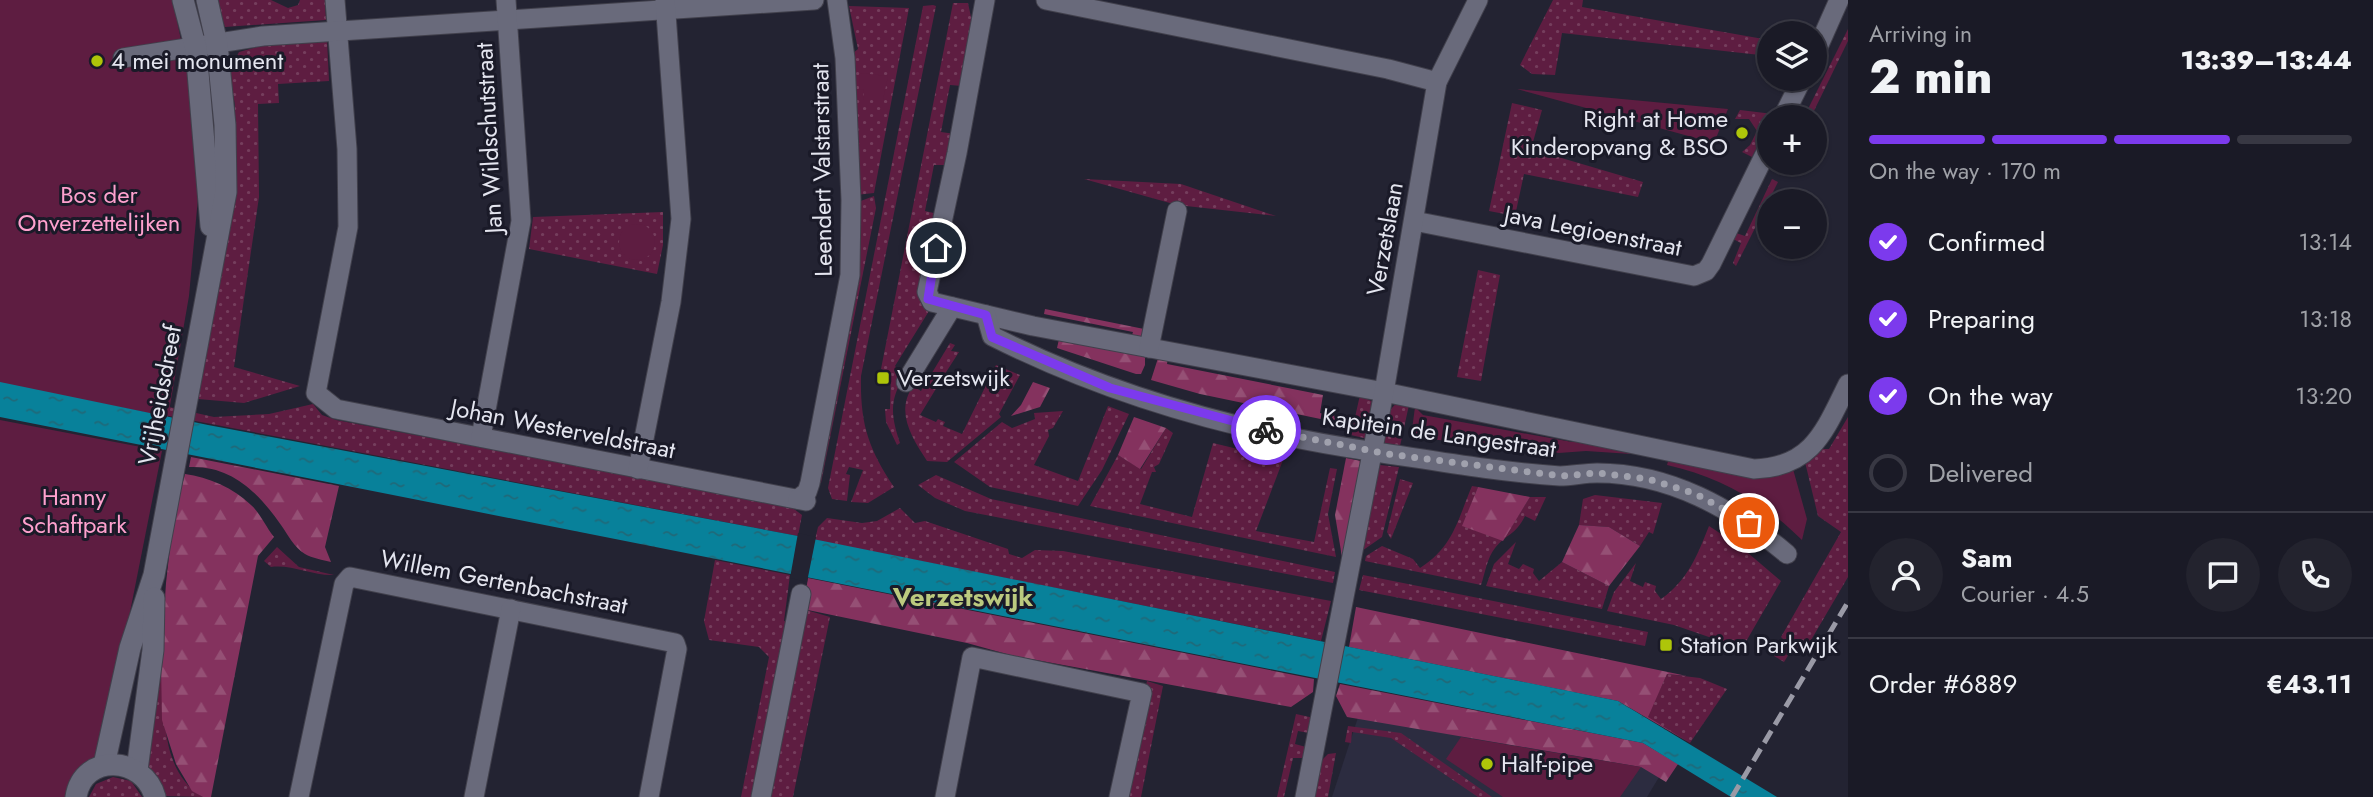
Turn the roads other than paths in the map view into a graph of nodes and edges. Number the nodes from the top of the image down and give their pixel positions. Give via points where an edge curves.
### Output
1 (183, 0) edge
2 (208, 0) edge
3 (335, 0) edge
4 (506, 0) edge
5 (814, 0) edge
6 (837, 0) edge
7 (985, 0) edge
8 (1046, 0) edge
9 (1478, 0) edge
10 (1839, 0) edge
11 (665, 5) edge
12 (507, 20) junction
13 (1827, 27) edge
14 (337, 32) junction
15 (206, 47) junction
16 (123, 58) dead end
17 (1437, 82) junction
18 (1757, 170) edge
19 (1177, 211) dead end
20 (1413, 221) junction
21 (945, 305) junction
22 (986, 315) junction
23 (1033, 326) junction
24 (1149, 348) junction
25 (1027, 354) junction
26 (906, 382) dead end
27 (1848, 384) edge
28 (1384, 392) junction
29 (481, 438) junction
30 (1654, 448) junction
31 (1373, 452) junction
32 (638, 469) junction
33 (1648, 479) junction
34 (802, 500) joint
35 (1787, 554) dead end
36 (154, 575) junction
37 (801, 594) dead end
38 (510, 609) junction
39 (104, 765) junction
40 (137, 770) junction
41 (76, 797) edge
42 (155, 797) edge
43 (299, 797) edge
44 (474, 797) edge
45 (649, 797) edge
46 (761, 797) edge
47 (944, 797) edge
48 (1119, 797) edge
49 (1305, 797) edge

1 - 15 main road, Vrijheidsdreef
2 - 15 main road, Vrijheidsdreef
3 - 14 street
4 - 12 street, Jan Wildschutstraat
5 - 11 street
6 - 34 street, Leendert Valstarstraat via 845,58 850,275 810,483
7 - 21 street via 927,292 928,299
8 - 17 street
9 - 17 street, Verzetslaan
10 - 13 street
11 - 12 street
11 - 32 street via 681,219 671,302
12 - 14 street
12 - 29 street, Jan Wildschutstraat via 521,221
14 - 15 street via 264,36
14 - 29 street, Johan Westerveldstraat via 348,227 316,393 336,409
15 - 16 street
15 - 36 main road, Vrijheidsdreef via 212,267
17 - 20 street, Verzetslaan
18 - 20 street, Java Legioenstraat via 1711,264 1694,276
19 - 24 street
20 - 28 street, Verzetslaan
21 - 22 street, Kapitein de Langestraat
21 - 26 street
22 - 23 street, Kapitein de Langestraat
22 - 25 street, Kapitein de Langestraat via 992,337
23 - 24 street, Kapitein de Langestraat
23 - 25 street
24 - 28 street, Kapitein de Langestraat
25 - 31 street, Kapitein de Langestraat via 1148,399 1249,427
27 - 30 street, Kapitein de Langestraat via 1816,444 1803,456 1779,466 1754,469
28 - 30 street, Kapitein de Langestraat
28 - 31 street, Verzetslaan
29 - 32 street, Johan Westerveldstraat
30 - 33 street
31 - 33 street, Kapitein de Langestraat via 1561,476 1597,473
31 - 49 street, Verzetslaan
32 - 34 street, Johan Westerveldstraat
33 - 35 street, Kapitein de Langestraat via 1722,508
36 - 39 main road, Vrijheidsdreef via 130,648
36 - 40 main road, Vrijheidsdreef via 153,650
37 - 46 street
38 - 43 street, Willem Gertenbachstraat via 350,577 344,584
38 - 44 street
38 - 45 street, Willem Gertenbachstraat via 675,643
39 - 40 main road via 115,763
39 - 41 main road via 82,780
40 - 42 main road
47 - 48 street via 972,657 1142,693

